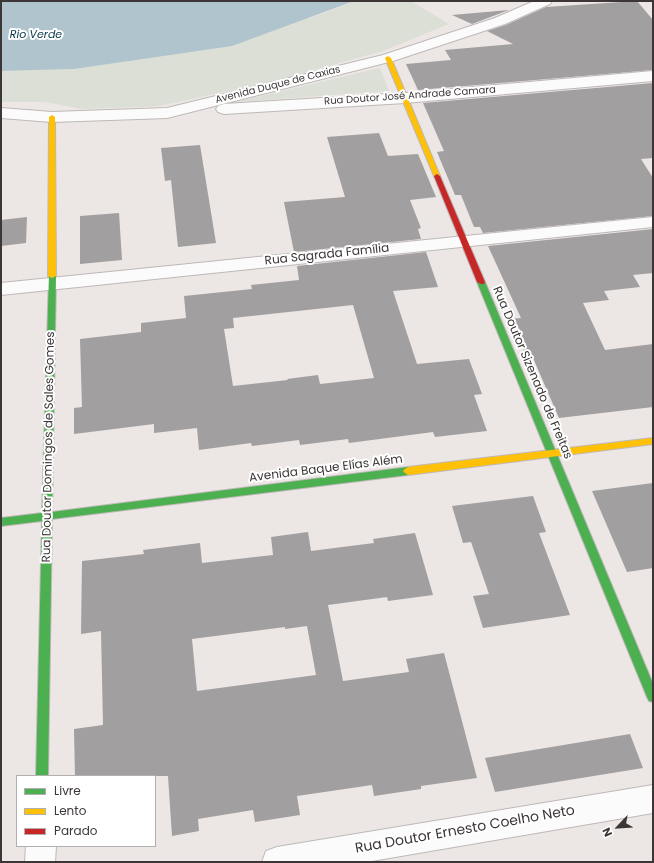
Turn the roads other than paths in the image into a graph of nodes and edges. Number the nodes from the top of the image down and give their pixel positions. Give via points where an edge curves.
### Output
1 (546, 1) edge
2 (388, 58) junction
3 (653, 76) edge
4 (405, 98) junction
5 (1, 113) edge
6 (166, 113) junction
7 (52, 117) junction
8 (653, 222) edge
9 (464, 241) junction
10 (52, 284) junction
11 (1, 289) edge
12 (653, 441) edge
13 (552, 453) junction
14 (47, 516) junction
15 (1, 522) edge
16 (653, 697) edge
17 (42, 775) edge
18 (653, 798) edge
19 (41, 847) edge
20 (40, 862) edge
21 (277, 862) edge

1 - 2 street, Avenida Duque de Caxias via 500,21
2 - 4 street, Rua Doutor Sizenado de Freitas
2 - 6 street, Avenida Duque de Caxias
3 - 4 street, Rua Doutor José Andrade Camara
4 - 6 street, Rua Doutor José Andrade Camara
4 - 9 street, Rua Doutor Sizenado de Freitas
5 - 7 street, Avenida Duque de Caxias
6 - 7 street, Avenida Duque de Caxias
7 - 10 street, Rua Doutor Domingos de Sales Gomes
8 - 9 street, Rua Sagrada Família
9 - 10 street, Rua Sagrada Família
9 - 13 street, Rua Doutor Sizenado de Freitas
10 - 11 street, Rua Sagrada Família
10 - 14 street, Rua Doutor Domingos de Sales Gomes
12 - 13 street, Avenida Baque Elías Além
13 - 14 street, Avenida Baque Elías Além
13 - 16 street, Rua Doutor Sizenado de Freitas
14 - 15 street, Avenida Baque Elías Além
14 - 17 street, Rua Doutor Domingos de Sales Gomes
18 - 21 street, Rua Doutor Ernesto Coelho Neto
19 - 20 street

